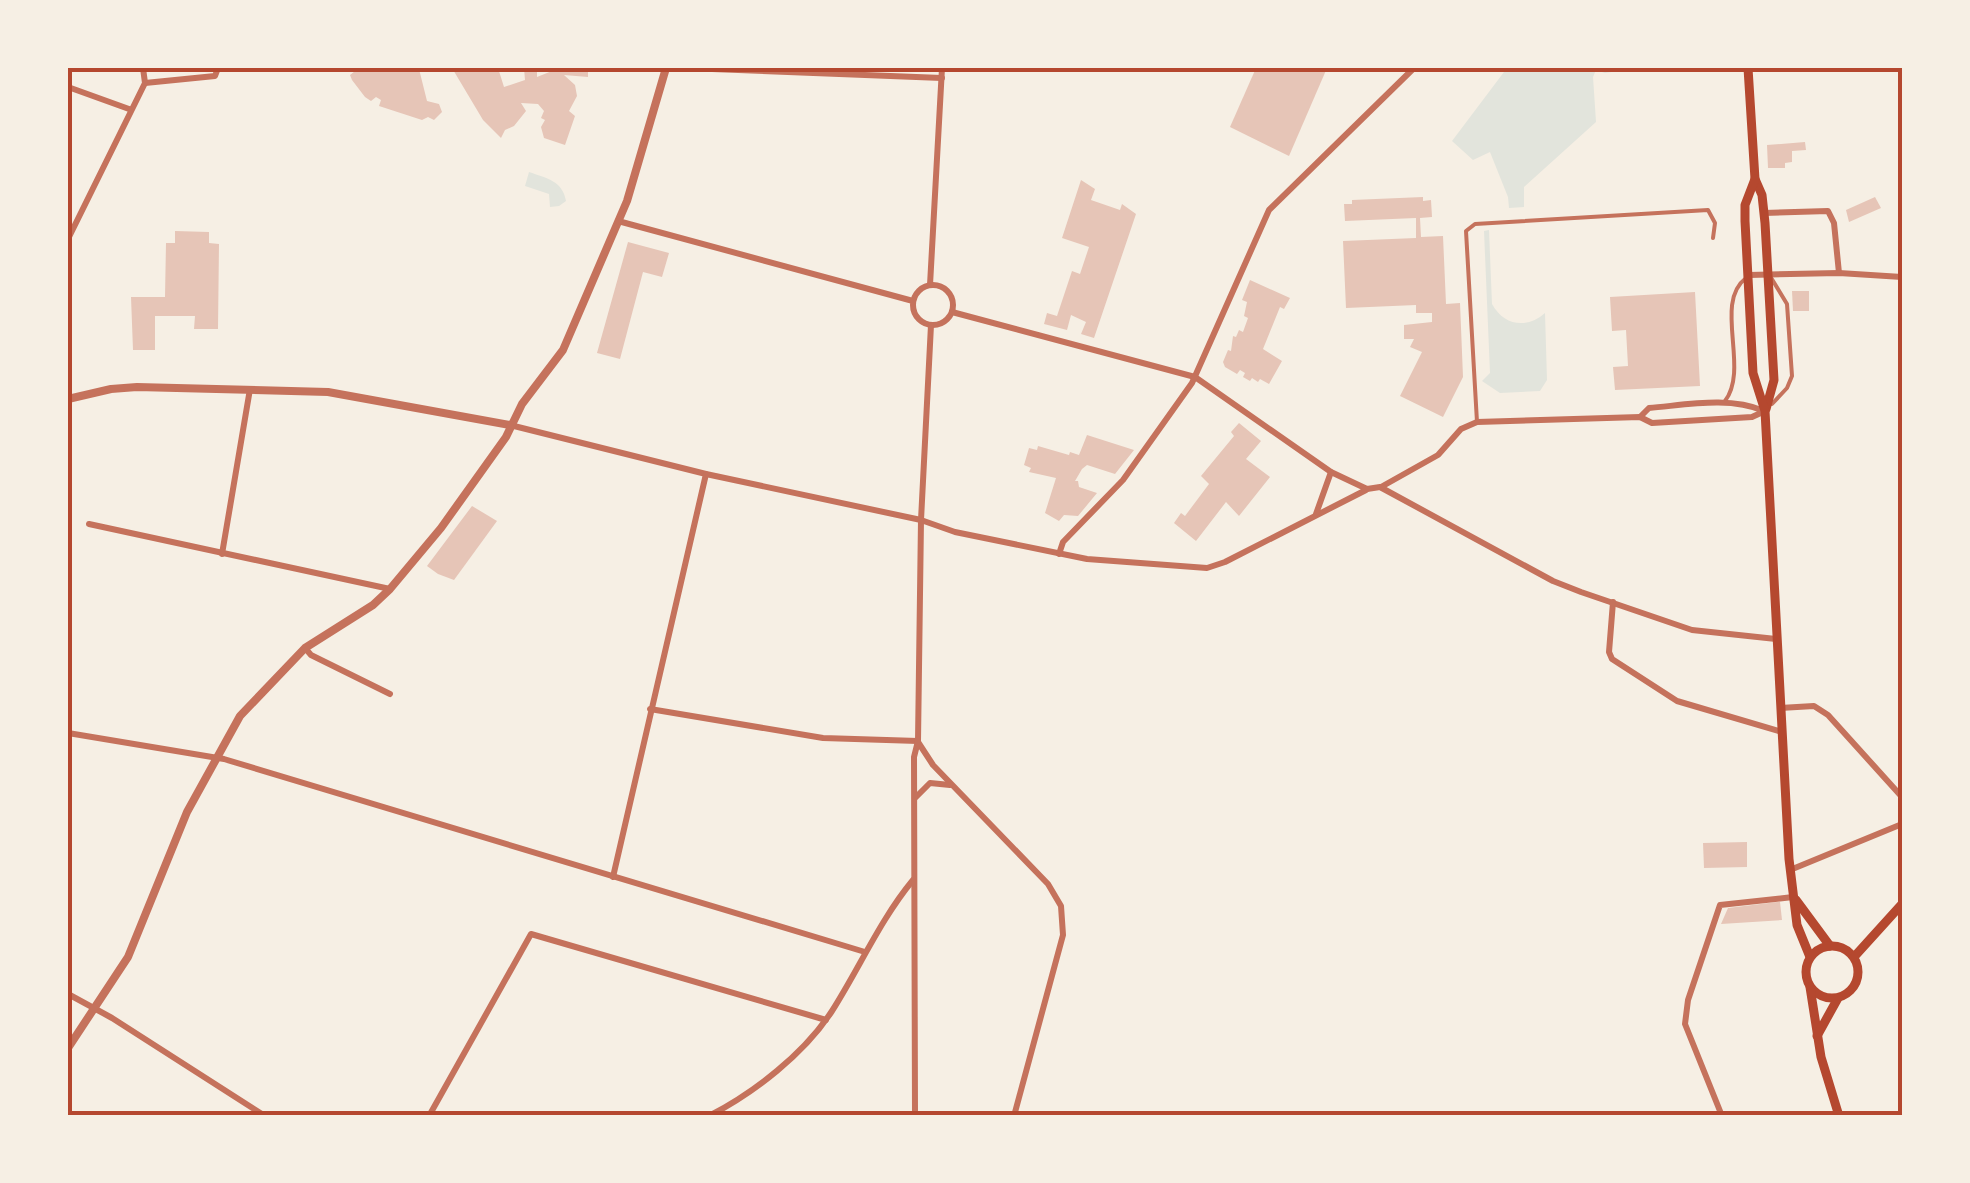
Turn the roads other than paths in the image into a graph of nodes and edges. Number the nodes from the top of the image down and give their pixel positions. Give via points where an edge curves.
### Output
1 (142, 68) edge
2 (218, 68) edge
3 (666, 68) edge
4 (686, 68) edge
5 (942, 68) edge
6 (1414, 68) edge
7 (1748, 68) edge
8 (942, 78) junction
9 (144, 83) junction
10 (68, 87) edge
11 (129, 109) junction
12 (1755, 179) junction
13 (1764, 212) junction
14 (618, 221) junction
15 (1712, 238) dead end
16 (68, 240) edge
17 (1768, 274) junction
18 (1838, 274) junction
19 (1750, 275) junction
20 (1902, 278) edge
21 (930, 285) junction
22 (914, 302) junction
23 (952, 312) junction
24 (931, 325) junction
25 (1194, 376) junction
26 (250, 389) junction
27 (68, 399) edge
28 (1724, 403) junction
29 (1765, 412) junction
30 (1640, 416) junction
31 (1477, 422) junction
32 (510, 426) junction
33 (1331, 472) junction
34 (706, 474) junction
35 (1380, 487) junction
36 (1367, 489) junction
37 (1316, 515) junction
38 (922, 520) junction
39 (90, 524) dead end
40 (222, 554) junction
41 (1059, 554) junction
42 (390, 590) junction
43 (1613, 602) junction
44 (1776, 638) junction
45 (305, 648) junction
46 (390, 694) dead end
47 (1780, 708) junction
48 (650, 709) junction
49 (1782, 732) junction
50 (68, 733) edge
51 (918, 741) junction
52 (216, 758) junction
53 (952, 785) junction
54 (1902, 797) edge
55 (914, 800) junction
56 (1902, 824) edge
57 (1790, 870) junction
58 (613, 877) junction
59 (914, 880) junction
60 (1794, 897) junction
61 (1902, 904) edge
62 (1830, 946) junction
63 (865, 952) junction
64 (1810, 957) junction
65 (1854, 957) junction
66 (1810, 987) junction
67 (68, 994) edge
68 (1838, 998) junction
69 (95, 1009) junction
70 (826, 1020) junction
71 (1817, 1036) junction
72 (68, 1048) edge
73 (734, 1102) junction
74 (265, 1116) edge
75 (428, 1116) edge
76 (710, 1116) edge
77 (730, 1116) edge
78 (916, 1116) edge
79 (1014, 1116) edge
80 (1722, 1116) edge
81 (1840, 1116) edge

1 - 9 street
2 - 9 street via 215,76
3 - 14 street
4 - 8 street
5 - 8 street
6 - 25 street via 1268,210
7 - 12 main road
8 - 21 street
9 - 11 street
10 - 11 street
11 - 16 street
12 - 13 main road
12 - 19 main road via 1745,205
13 - 17 main road
13 - 18 street via 1830,213
14 - 22 street
14 - 32 street via 571,335
15 - 31 lane via 1708,210 1475,224 1466,231
17 - 18 street
17 - 19 street
17 - 29 main road via 1774,380
17 - 29 lane via 1787,304 1792,379
18 - 20 street
19 - 28 lane via 1734,292 1734,386
19 - 29 main road via 1754,373
21 - 22 street
21 - 23 street via 949,292
22 - 24 street via 915,314
23 - 24 street
23 - 25 street
24 - 38 street
25 - 33 street
25 - 41 street via 1122,480
26 - 27 street via 111,389
26 - 32 street via 368,397
26 - 40 street
28 - 29 street
28 - 30 street via 1650,408
29 - 30 street via 1652,423
29 - 44 main road
30 - 31 street
31 - 35 street via 1438,455
32 - 34 street
32 - 42 street
33 - 36 street
33 - 37 street
34 - 38 street
34 - 48 street
35 - 36 street
35 - 43 street via 1553,582
36 - 37 street
37 - 41 street via 1207,568
38 - 41 street
38 - 51 street
39 - 40 street
40 - 42 street
42 - 45 street
43 - 44 street via 1692,630
43 - 49 street via 1612,659 1677,701
44 - 47 main road
45 - 46 street
45 - 52 street via 240,716
47 - 49 main road
47 - 54 street via 1814,706 1828,715
48 - 51 street via 823,738
48 - 58 street
49 - 57 main road
50 - 52 street
51 - 53 street
51 - 55 street
52 - 58 street
52 - 69 street via 134,945
53 - 55 street via 930,783
53 - 79 street via 1048,884 1061,906 1063,935
55 - 59 street
56 - 57 street
57 - 60 main road
58 - 63 street
59 - 63 street
59 - 78 street
60 - 62 main road
60 - 64 main road
60 - 80 street via 1720,905 1694,984 1685,1024
61 - 65 main road
62 - 64 main road
62 - 65 main road
63 - 70 street
64 - 66 main road
65 - 68 main road via 1856,982
66 - 68 main road
66 - 71 main road
67 - 69 street
68 - 71 main road
69 - 72 street
69 - 74 street
70 - 73 street
70 - 75 street via 536,933 526,938
71 - 81 main road
73 - 76 street
73 - 77 street

